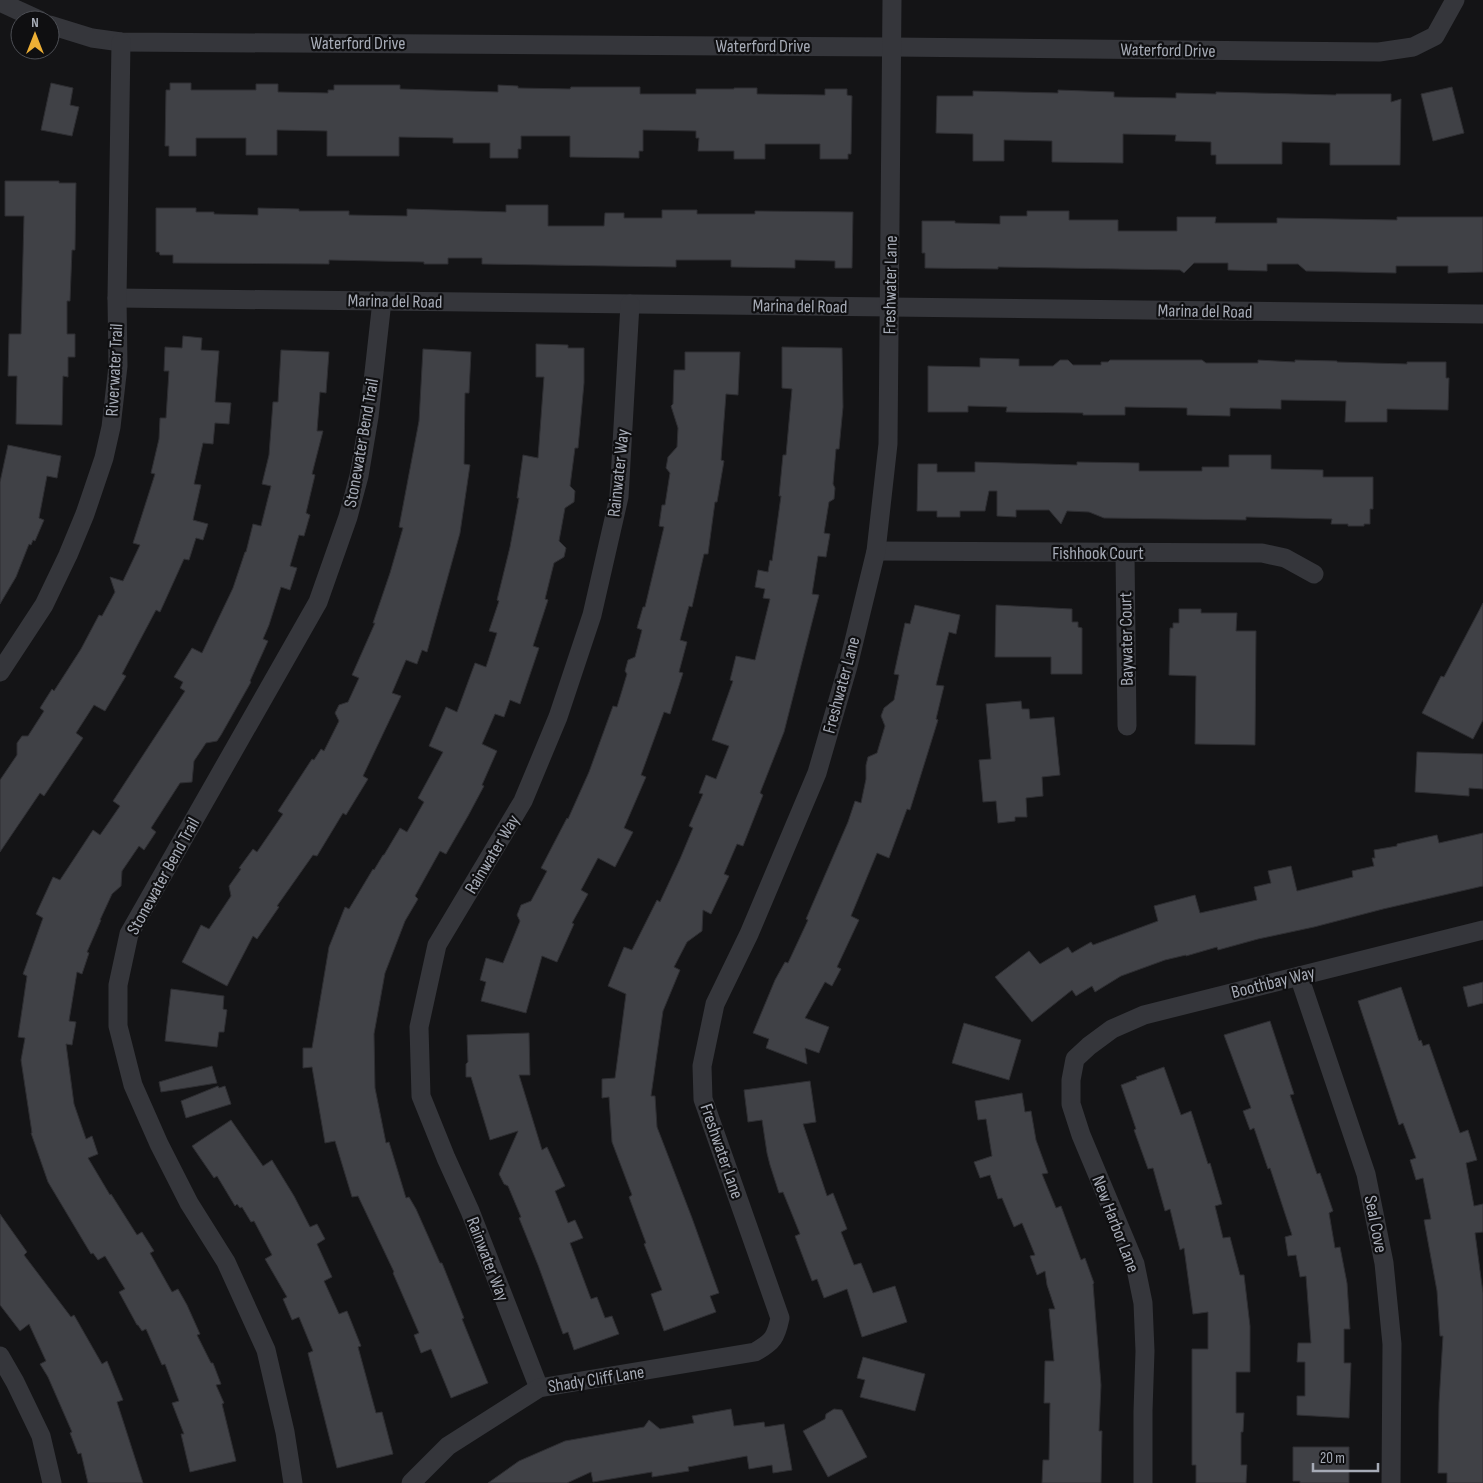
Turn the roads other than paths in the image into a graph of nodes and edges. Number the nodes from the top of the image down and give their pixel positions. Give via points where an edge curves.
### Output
1 (892, 0) edge
2 (1455, 0) edge
3 (0, 2) edge
4 (17, 10) edge
5 (60, 28) edge
6 (121, 42) junction
7 (892, 47) junction
8 (117, 298) junction
9 (382, 301) junction
10 (630, 304) junction
11 (890, 307) junction
12 (1483, 314) edge
13 (876, 551) junction
14 (1125, 553) junction
15 (1314, 574) dead end
16 (0, 672) edge
17 (1127, 726) dead end
18 (1483, 930) edge
19 (1299, 976) junction
20 (1075, 1059) joint
21 (776, 1336) joint
22 (0, 1356) edge
23 (539, 1388) junction
24 (52, 1483) edge
25 (293, 1483) edge
26 (411, 1483) edge
27 (1143, 1483) edge
28 (1390, 1483) edge

1 - 7 street, Freshwater Lane
2 - 7 street, Waterford Drive via 1434,36 1413,47 1379,52
3 - 4 street
5 - 6 street, Waterford Drive via 92,38
6 - 7 street, Waterford Drive
6 - 8 street, Riverwater Trail
7 - 11 street, Freshwater Lane
8 - 9 street, Marina del Road
8 - 16 street, Riverwater Trail via 118,366 104,458 85,514 44,605
9 - 10 street, Marina del Road
9 - 25 street, Stonewater Bend Trail via 370,417 359,476 318,602 129,934 118,985 118,1026 133,1085 188,1203 226,1262 266,1350
10 - 11 street, Marina del Road
10 - 23 street, Rainwater Way via 619,496 592,615 558,717 523,801 437,945 419,1027 422,1096
11 - 12 street, Marina del Road
11 - 13 street, Freshwater Lane via 888,444
13 - 14 street, Fishhook Court
13 - 21 street, Freshwater Lane via 817,773 749,934 715,1004 702,1066 703,1099 780,1318
14 - 15 street, Fishhook Court via 1262,553 1285,558
14 - 17 street, Baywater Court
18 - 19 street, Boothbay Way
19 - 20 street, Boothbay Way via 1144,1015 1112,1029
19 - 28 street, Seal Cove via 1366,1174 1384,1263 1392,1344
20 - 27 street, New Harbor Lane via 1071,1104 1080,1135 1135,1264 1143,1303
21 - 23 street, Shady Cliff Lane via 755,1352
22 - 24 street via 41,1436
23 - 26 street, Shady Cliff Lane via 448,1446

